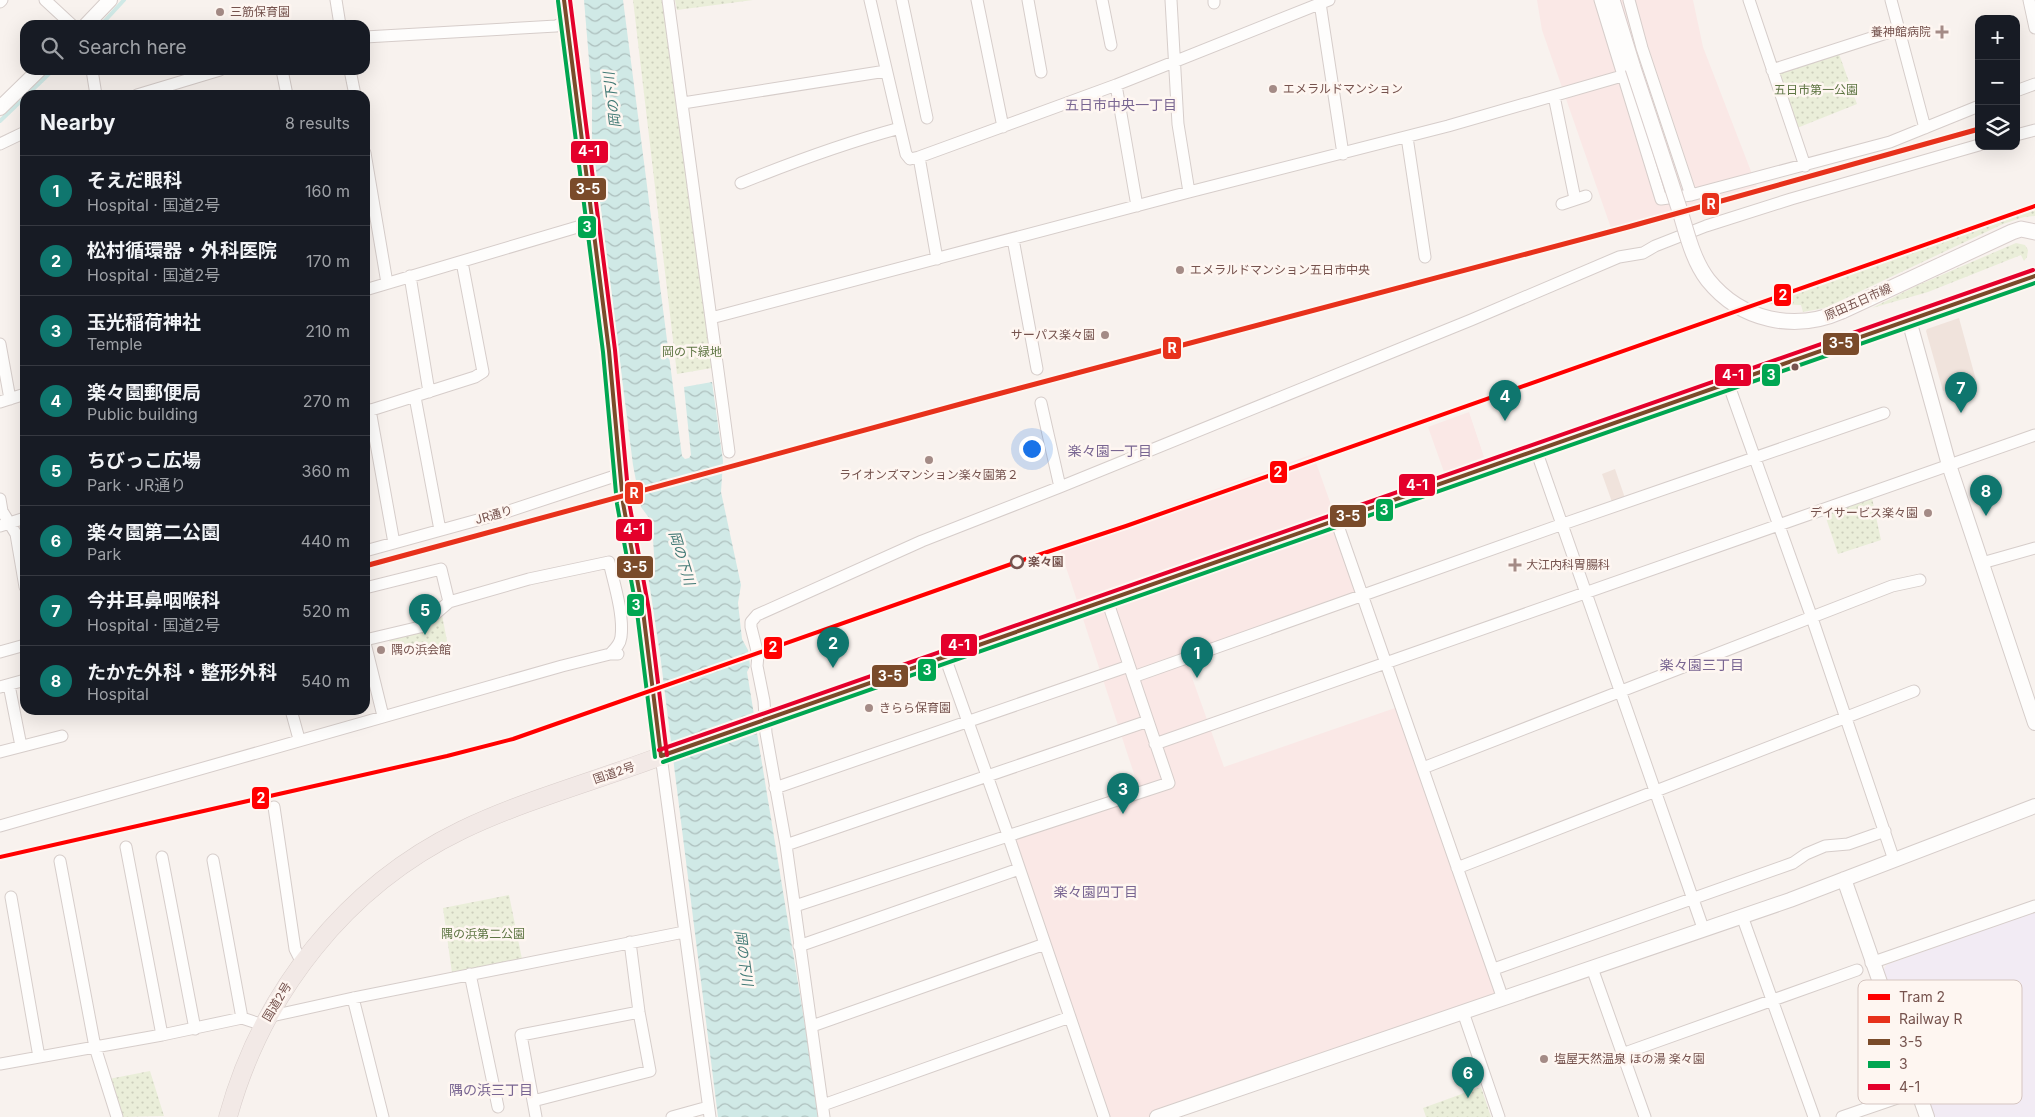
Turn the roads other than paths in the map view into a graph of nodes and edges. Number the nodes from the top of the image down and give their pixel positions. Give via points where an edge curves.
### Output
1 (46, 0) edge
2 (110, 0) edge
3 (336, 0) edge
4 (564, 0) edge
5 (668, 0) edge
6 (870, 0) edge
7 (902, 0) edge
8 (977, 0) edge
9 (1028, 0) edge
10 (1102, 0) edge
11 (1170, 0) edge
12 (1600, 0) edge
13 (1612, 0) edge
14 (1629, 0) edge
15 (1749, 0) edge
16 (1891, 0) edge
17 (2029, 0) edge
18 (1324, 2) edge
19 (67, 20) edge
20 (91, 20) edge
21 (339, 20) edge
22 (565, 22) junction
23 (2035, 28) edge
24 (1899, 29) junction
25 (370, 37) edge
26 (1111, 45) dead end
27 (1175, 63) junction
28 (1772, 70) junction
29 (886, 71) junction
30 (1042, 72) dead end
31 (1628, 72) junction
32 (34, 75) edge
33 (93, 75) edge
34 (203, 75) edge
35 (283, 75) edge
36 (351, 75) edge
37 (2035, 84) edge
38 (1116, 85) junction
39 (95, 90) edge
40 (154, 90) edge
41 (286, 90) edge
42 (353, 90) edge
43 (2020, 90) edge
44 (1554, 96) junction
45 (683, 103) junction
46 (0, 108) edge
47 (1975, 108) edge
48 (927, 118) dead end
49 (1003, 127) junction
50 (900, 128) junction
51 (1925, 128) junction
52 (2035, 130) edge
53 (20, 134) edge
54 (2020, 134) edge
55 (1407, 137) junction
56 (0, 144) edge
57 (1975, 146) edge
58 (1343, 154) junction
59 (919, 156) junction
60 (1805, 166) junction
61 (370, 181) edge
62 (741, 183) dead end
63 (1189, 192) junction
64 (1692, 195) junction
65 (1562, 204) dead end
66 (1137, 206) junction
67 (591, 223) junction
68 (2035, 224) edge
69 (2012, 232) junction
70 (2035, 232) edge
71 (1013, 239) junction
72 (1425, 257) dead end
73 (937, 259) junction
74 (462, 262) junction
75 (410, 276) junction
76 (2035, 276) edge
77 (388, 283) junction
78 (370, 288) edge
79 (711, 318) junction
80 (1909, 320) junction
81 (0, 344) edge
82 (1037, 369) dead end
83 (1728, 383) junction
84 (429, 392) junction
85 (20, 396) edge
86 (415, 397) junction
87 (5, 400) edge
88 (1042, 403) dead end
89 (370, 410) edge
90 (1884, 413) dead end
91 (370, 421) edge
92 (2035, 435) edge
93 (1536, 450) junction
94 (730, 452) dead end
95 (1755, 457) junction
96 (1949, 465) junction
97 (621, 474) junction
98 (1060, 487) junction
99 (0, 499) edge
100 (20, 520) edge
101 (1336, 520) junction
102 (1563, 524) junction
103 (5, 525) edge
104 (1778, 526) junction
105 (440, 530) junction
106 (394, 543) junction
107 (2035, 548) edge
108 (370, 550) edge
109 (20, 558) edge
110 (1982, 562) junction
111 (1920, 580) dead end
112 (370, 587) edge
113 (1587, 594) junction
114 (1362, 596) junction
115 (641, 597) junction
116 (1107, 600) junction
117 (618, 601) junction
118 (449, 602) junction
119 (1812, 618) junction
120 (370, 641) edge
121 (20, 646) edge
122 (0, 652) edge
123 (945, 658) junction
124 (370, 663) edge
125 (1386, 664) junction
126 (1131, 672) junction
127 (20, 681) edge
128 (4, 686) edge
129 (1622, 691) junction
130 (1914, 691) dead end
131 (292, 715) edge
132 (383, 716) junction
133 (1846, 719) junction
134 (762, 721) junction
135 (1148, 721) junction
136 (969, 722) junction
137 (2035, 723) edge
138 (62, 736) dead end
139 (299, 739) junction
140 (1155, 744) junction
141 (21, 746) junction
142 (0, 752) edge
143 (667, 754) junction
144 (1423, 768) junction
145 (988, 776) junction
146 (775, 788) junction
147 (1655, 792) junction
148 (2035, 806) edge
149 (274, 807) dead end
150 (0, 826) edge
151 (1885, 831) junction
152 (1008, 835) junction
153 (786, 845) junction
154 (126, 847) dead end
155 (162, 857) dead end
156 (213, 860) dead end
157 (1894, 860) junction
158 (60, 861) dead end
159 (1457, 868) junction
160 (1019, 869) junction
161 (1844, 879) junction
162 (11, 897) dead end
163 (1693, 898) junction
164 (794, 906) junction
165 (2035, 906) edge
166 (1742, 916) junction
167 (1703, 928) junction
168 (684, 932) junction
169 (630, 942) junction
170 (1044, 944) junction
171 (800, 946) junction
172 (303, 961) junction
173 (1872, 963) junction
174 (1592, 968) junction
175 (1494, 969) junction
176 (1856, 970) dead end
177 (470, 974) junction
178 (1878, 980) edge
179 (352, 998) junction
180 (1503, 998) junction
181 (1772, 1000) junction
182 (639, 1012) junction
183 (1463, 1012) junction
184 (1070, 1017) junction
185 (242, 1018) junction
186 (265, 1021) junction
187 (812, 1026) junction
188 (195, 1029) junction
189 (162, 1035) junction
190 (95, 1047) junction
191 (1622, 1054) junction
192 (39, 1057) junction
193 (0, 1062) edge
194 (533, 1101) junction
195 (1880, 1104) edge
196 (1921, 1104) edge
197 (498, 1107) dead end
198 (823, 1111) edge
199 (709, 1112) edge
200 (117, 1117) edge
201 (228, 1117) edge
202 (383, 1117) edge
203 (536, 1117) edge
204 (672, 1117) edge
205 (1104, 1117) edge
206 (1157, 1117) edge
207 (1499, 1117) edge
208 (1645, 1117) edge
209 (1814, 1117) edge
210 (1842, 1117) edge
211 (1926, 1117) edge

1 - 19 street
2 - 20 street
3 - 21 street
4 - 22 main road
5 - 45 street
6 - 29 street
7 - 48 street
8 - 49 street
9 - 30 street
10 - 26 street
11 - 27 street
12 - 31 street
13 - 31 main road, 原田五日市線
14 - 64 street
15 - 28 street
16 - 24 street
17 - 23 street
18 - 27 street
18 - 58 street
22 - 25 street via 556,26
22 - 67 main road
24 - 28 street
24 - 51 street
27 - 38 street
27 - 63 street via 1178,124
28 - 60 street
29 - 45 street
29 - 50 street
31 - 44 street
31 - 64 street via 1661,199
31 - 69 main road, 原田五日市線, bridge via 1693,250 1708,280 1738,307 1753,315 1777,321 1818,320
32 - 46 street
33 - 39 street
34 - 40 street
35 - 41 street
36 - 42 street
37 - 43 street
38 - 49 street
38 - 66 street
44 - 55 street
44 - 65 street via 1581,198
45 - 79 street
47 - 51 street
49 - 59 street
50 - 59 street via 908,157
50 - 62 street via 806,156
51 - 60 street via 1890,142
52 - 54 street
53 - 56 street
55 - 58 street
55 - 72 street
57 - 98 street via 1791,199 1706,226 1643,253 1619,258
58 - 63 street
59 - 73 street
60 - 64 street
61 - 77 street
63 - 66 street
66 - 71 street
67 - 74 street
67 - 97 main road via 609,351
68 - 69 main road
69 - 70 main road, 原田五日市線
71 - 73 street
71 - 82 street
73 - 79 street
74 - 75 street
74 - 84 street via 483,372 475,378
75 - 77 street
75 - 84 street
76 - 80 highway, 国道2号
77 - 78 street
79 - 94 street
80 - 83 highway, 国道2号
80 - 96 street
81 - 87 street
83 - 93 highway, 国道2号
83 - 95 street
84 - 86 street
85 - 87 street
86 - 89 street
86 - 105 street
88 - 98 street
90 - 95 street
91 - 106 street
92 - 96 street
93 - 101 highway, 国道2号
93 - 102 street
95 - 102 street
95 - 104 street
96 - 104 street
96 - 110 street
97 - 105 street, JR通り
97 - 115 main road via 623,503
98 - 134 street via 922,540 757,615 751,627 764,701
99 - 103 street
100 - 103 street
101 - 114 street
101 - 116 highway, 国道2号
102 - 113 street
102 - 114 street
103 - 109 street via 16,534
104 - 113 street
104 - 119 street
105 - 106 street, JR通り
106 - 108 street, JR通り
107 - 110 street
110 - 137 street
111 - 119 street via 1892,586
112 - 118 street via 442,569
113 - 125 street
113 - 129 street
114 - 125 street
114 - 126 street
115 - 117 street
115 - 143 main road
116 - 123 highway, 国道2号
116 - 126 street
117 - 118 street via 609,562 528,579
117 - 132 street via 621,638 614,654
118 - 120 street via 420,627
119 - 129 street
119 - 133 street
121 - 122 street
123 - 134 highway, 国道2号
123 - 136 street
124 - 132 street
125 - 140 street
125 - 144 street
126 - 135 street
126 - 136 street
127 - 128 street
128 - 141 street
129 - 144 street
129 - 147 street
130 - 133 street
131 - 139 street
132 - 139 street
133 - 147 street
133 - 151 street
134 - 143 highway, 国道2号
134 - 146 street
135 - 140 street
135 - 145 street
136 - 145 street
136 - 146 street
138 - 141 street
139 - 150 street
140 - 152 street via 1169,783
141 - 142 street
143 - 168 street
143 - 172 highway, 国道2号 via 486,819 437,844 369,891
144 - 159 street
145 - 152 street
145 - 153 street
146 - 153 street
147 - 159 street
147 - 163 street
148 - 157 street
149 - 172 street via 295,949
151 - 157 street
151 - 163 street via 1848,844 1825,846 1793,863
152 - 160 street
152 - 164 street
153 - 164 street
154 - 189 street
155 - 188 street
156 - 185 street
157 - 161 street
158 - 190 street
159 - 175 street
160 - 170 street
160 - 171 street
161 - 166 street
161 - 173 street
162 - 192 street
163 - 167 street
163 - 175 street
164 - 171 street
165 - 173 street
166 - 167 street
166 - 181 street
167 - 174 street
168 - 169 street
168 - 199 street
169 - 177 street
169 - 182 street
170 - 184 street
170 - 187 street
171 - 187 street
172 - 186 highway, 国道2号
173 - 178 street
174 - 180 street
174 - 191 street
175 - 180 street
176 - 181 street
177 - 179 street
177 - 197 street
179 - 186 street
179 - 202 street
180 - 183 street
181 - 191 street
181 - 209 street
182 - 194 street via 650,1071
182 - 194 street via 521,1035
183 - 206 street
183 - 207 street
184 - 198 street
184 - 205 street
185 - 186 street
185 - 188 street
186 - 201 highway, 国道2号 via 243,1069
187 - 198 street
188 - 189 street
189 - 190 street
190 - 192 street
190 - 200 street
191 - 208 street
192 - 193 street
194 - 203 street
195 - 210 street
196 - 211 street
199 - 204 street

